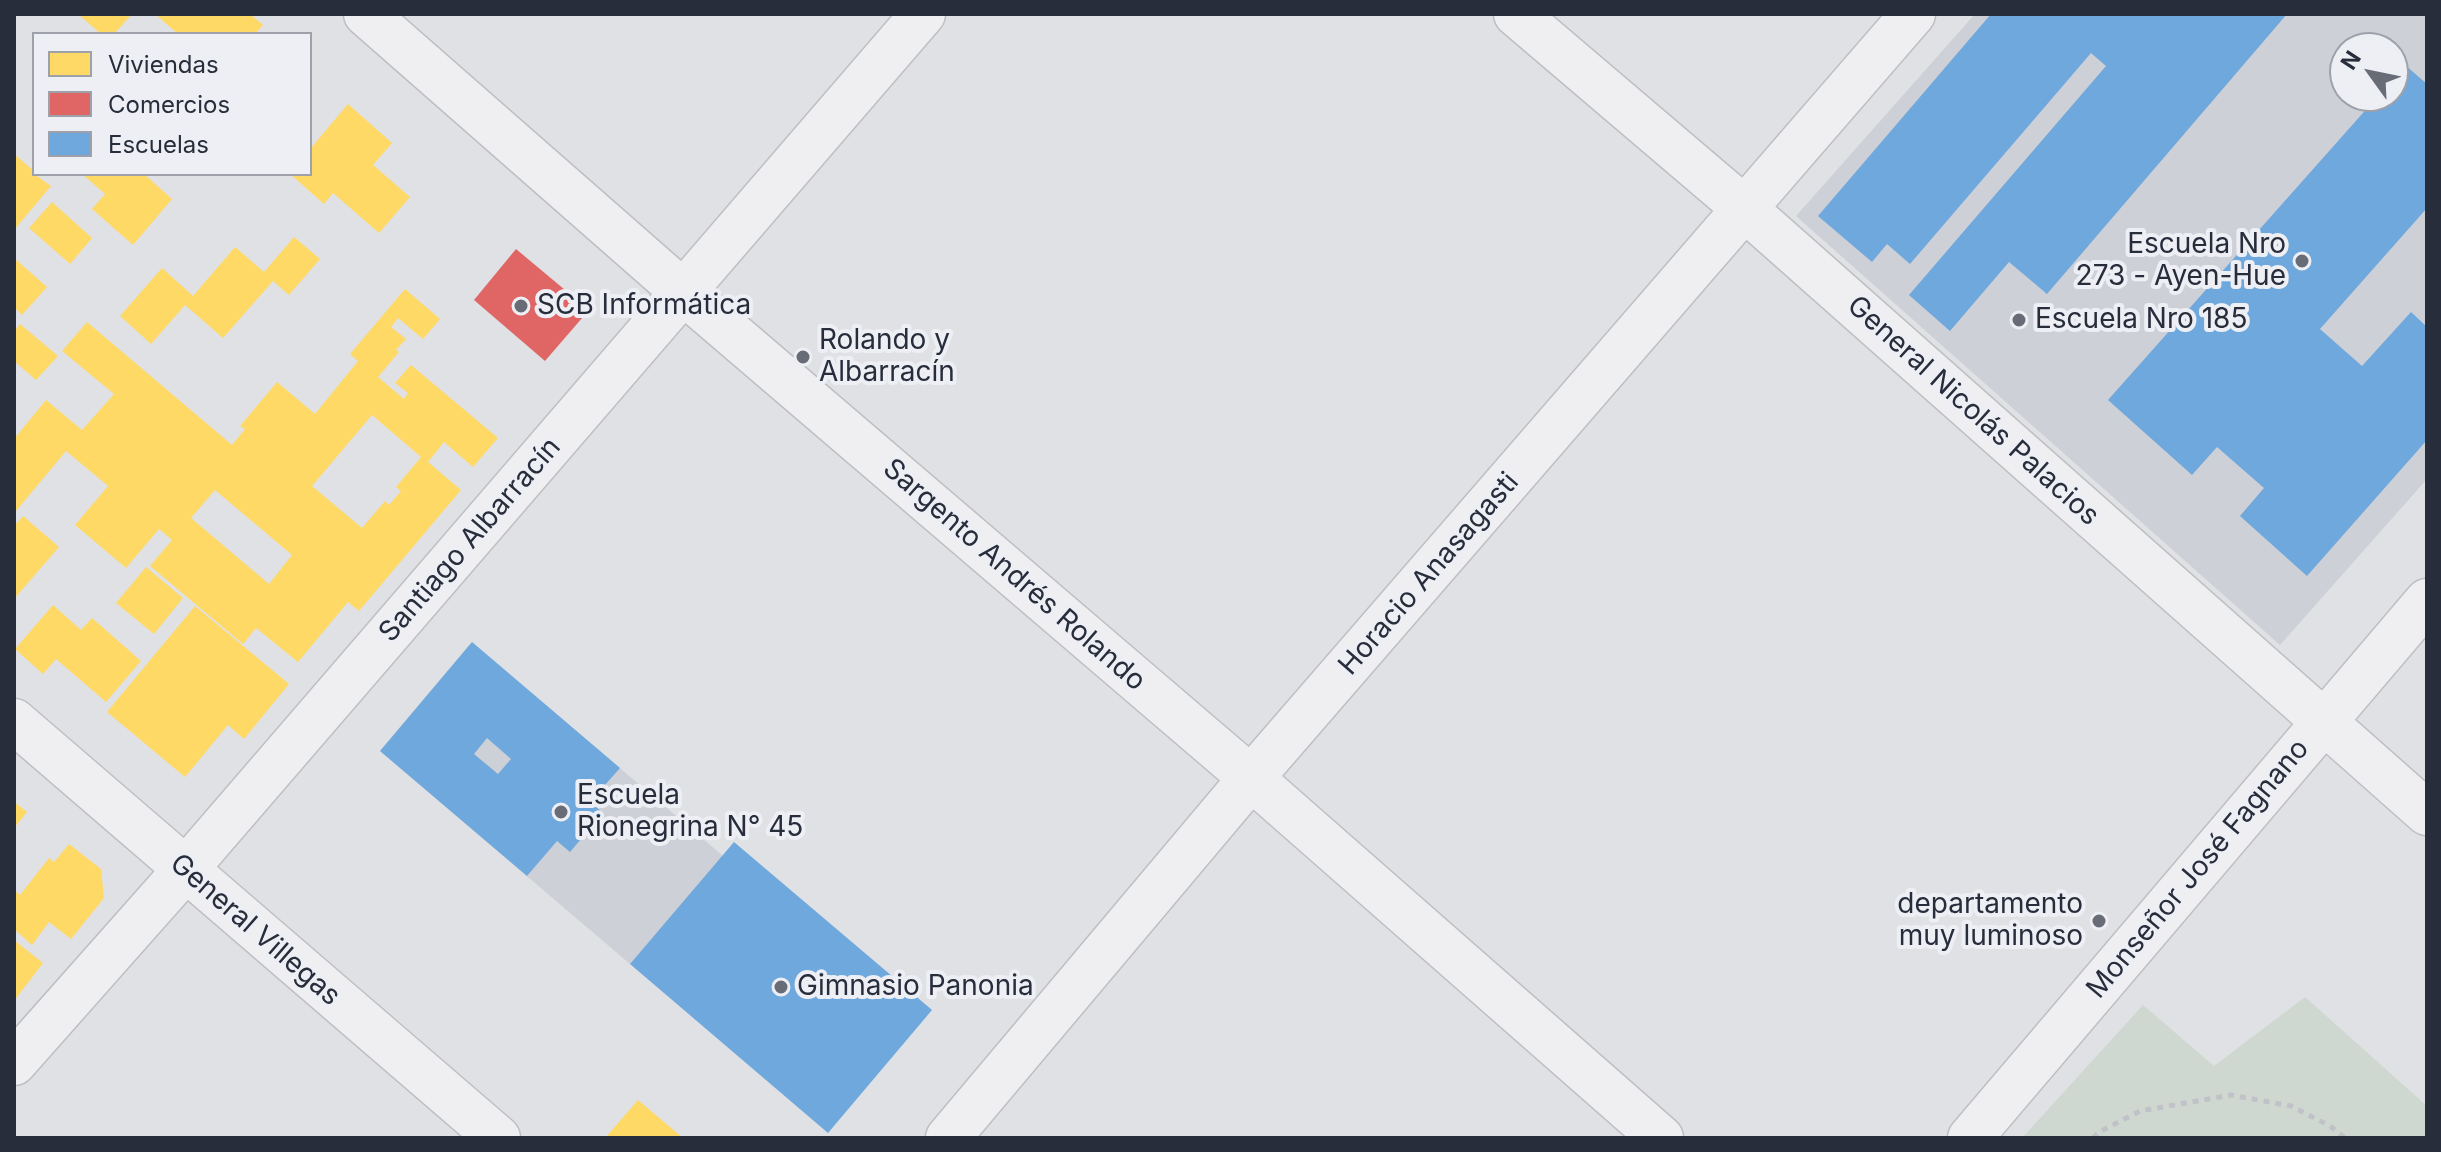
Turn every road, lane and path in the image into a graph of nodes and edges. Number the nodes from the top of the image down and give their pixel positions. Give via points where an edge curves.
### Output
1 (366, 14) edge
2 (923, 14) edge
3 (1516, 14) edge
4 (1913, 14) edge
5 (1745, 209) junction
6 (683, 292) junction
7 (2427, 601) edge
8 (14, 721) edge
9 (2323, 722) junction
10 (1251, 778) junction
11 (2427, 813) edge
12 (185, 870) junction
13 (14, 1063) edge
14 (498, 1138) edge
15 (948, 1138) edge
16 (1661, 1138) edge
17 (1970, 1138) edge
18 (2093, 1138) edge
19 (2345, 1138) edge

1 - 6 street, Sargento Andrés Rolando
2 - 6 street, Santiago Albarracín
3 - 5 street, General Nicolás Palacios
4 - 5 street, Horacio Anasagasti
5 - 9 street, General Nicolás Palacios
5 - 10 street, Horacio Anasagasti
6 - 10 street, Sargento Andrés Rolando
6 - 12 street, Santiago Albarracín
7 - 9 street, Monseñor José Fagnano
8 - 12 street, General Villegas
9 - 11 street, General Nicolás Palacios
9 - 17 street, Monseñor José Fagnano
10 - 15 street, Horacio Anasagasti
10 - 16 street, Sargento Andrés Rolando
12 - 13 street, Santiago Albarracín
12 - 14 street, General Villegas
18 - 19 path via 2140,1111 2231,1095 2291,1106

